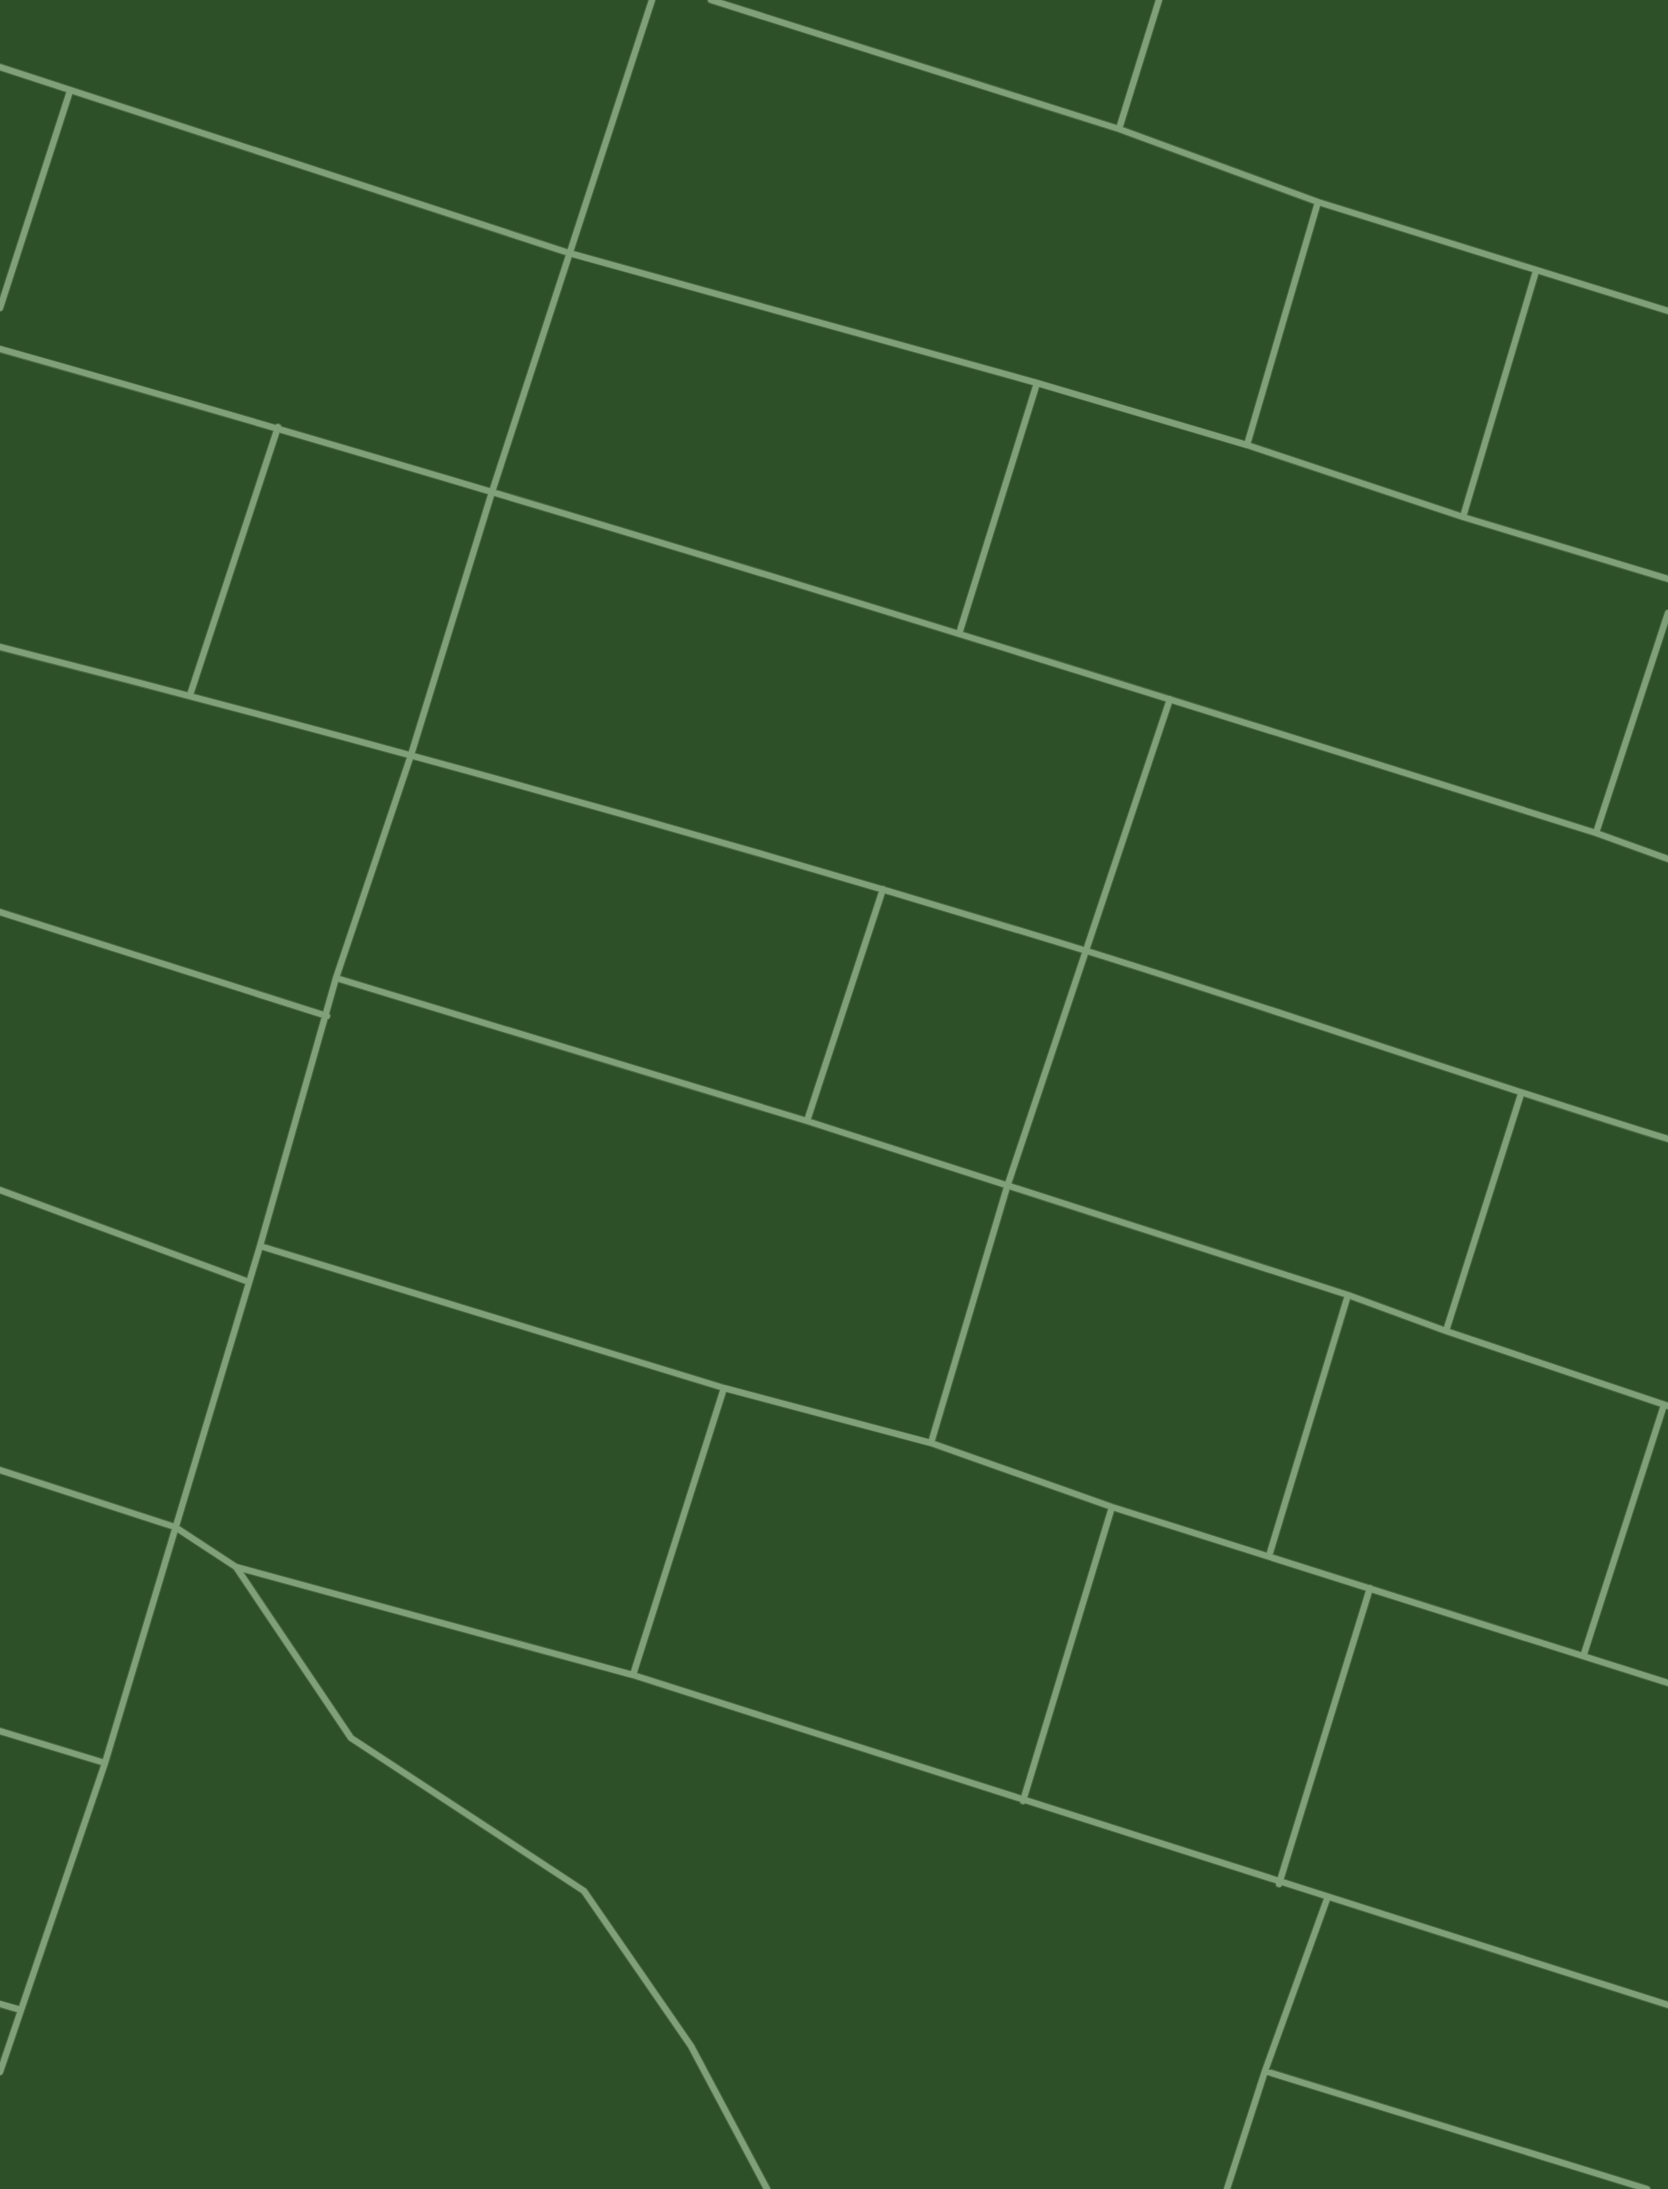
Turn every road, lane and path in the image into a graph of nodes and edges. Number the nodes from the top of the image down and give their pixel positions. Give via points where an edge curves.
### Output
1 (652, 0) edge
2 (711, 0) edge
3 (1159, 0) edge
4 (0, 67) edge
5 (70, 91) junction
6 (1119, 129) junction
7 (1318, 202) junction
8 (569, 253) junction
9 (1536, 271) junction
10 (0, 308) edge
11 (1668, 311) edge
12 (0, 349) edge
13 (1037, 383) junction
14 (278, 427) junction
15 (1247, 446) junction
16 (492, 492) junction
17 (1463, 517) junction
18 (1668, 579) edge
19 (1668, 613) edge
20 (959, 634) junction
21 (0, 647) edge
22 (190, 695) junction
23 (1170, 699) junction
24 (411, 755) junction
25 (1596, 833) junction
26 (1668, 859) edge
27 (883, 889) junction
28 (0, 912) edge
29 (1084, 950) junction
30 (336, 978) junction
31 (327, 1016) junction
32 (1521, 1094) junction
33 (807, 1121) junction
34 (1668, 1139) edge
35 (1007, 1187) junction
36 (0, 1190) edge
37 (260, 1246) junction
38 (249, 1282) junction
39 (1348, 1295) junction
40 (1446, 1331) junction
41 (724, 1388) junction
42 (1666, 1406) edge
43 (931, 1443) junction
44 (0, 1470) edge
45 (1112, 1507) junction
46 (175, 1527) junction
47 (1269, 1556) junction
48 (236, 1567) junction
49 (1370, 1588) junction
50 (1584, 1654) junction
51 (633, 1675) junction
52 (1668, 1683) edge
53 (0, 1731) edge
54 (105, 1763) junction
55 (1023, 1801) junction
56 (1279, 1884) junction
57 (1327, 1899) junction
58 (0, 2004) edge
59 (1668, 2006) edge
60 (21, 2010) junction
61 (1265, 2071) junction
62 (0, 2072) edge
63 (767, 2189) edge
64 (1227, 2189) edge
65 (1647, 2189) edge

1 - 8 street
2 - 6 street
3 - 6 street
4 - 5 street
5 - 8 street
5 - 10 street
6 - 7 street
7 - 9 street
7 - 15 street
8 - 13 street
8 - 16 street
9 - 11 street
9 - 17 street
12 - 14 street
13 - 15 street
13 - 20 street
14 - 16 street
14 - 22 street
15 - 17 street
16 - 20 street
16 - 24 street
17 - 18 street
19 - 25 street
20 - 23 street
21 - 22 street
22 - 24 street
23 - 25 street
23 - 29 street
24 - 27 street
24 - 30 street
25 - 26 street
27 - 29 street
27 - 33 street
28 - 31 street
29 - 32 street
29 - 35 street
30 - 31 street
30 - 33 street
31 - 37 street
32 - 34 street
32 - 40 street
33 - 35 street
35 - 39 street
35 - 43 street
36 - 38 street
37 - 38 street
37 - 41 street
38 - 46 street
39 - 40 street
39 - 47 street
40 - 42 street
41 - 43 street
41 - 51 street
42 - 50 street
43 - 45 street
44 - 46 street
45 - 47 street
45 - 55 street
46 - 48 street
46 - 54 street
47 - 49 street
48 - 51 street
48 - 63 street via 351,1738 584,1891 691,2046
49 - 50 street
49 - 56 street
50 - 52 street
51 - 55 street
53 - 54 street
54 - 60 street
55 - 56 street
56 - 57 street
57 - 59 street
57 - 61 street
58 - 60 street
60 - 62 street
61 - 64 street
61 - 65 street

